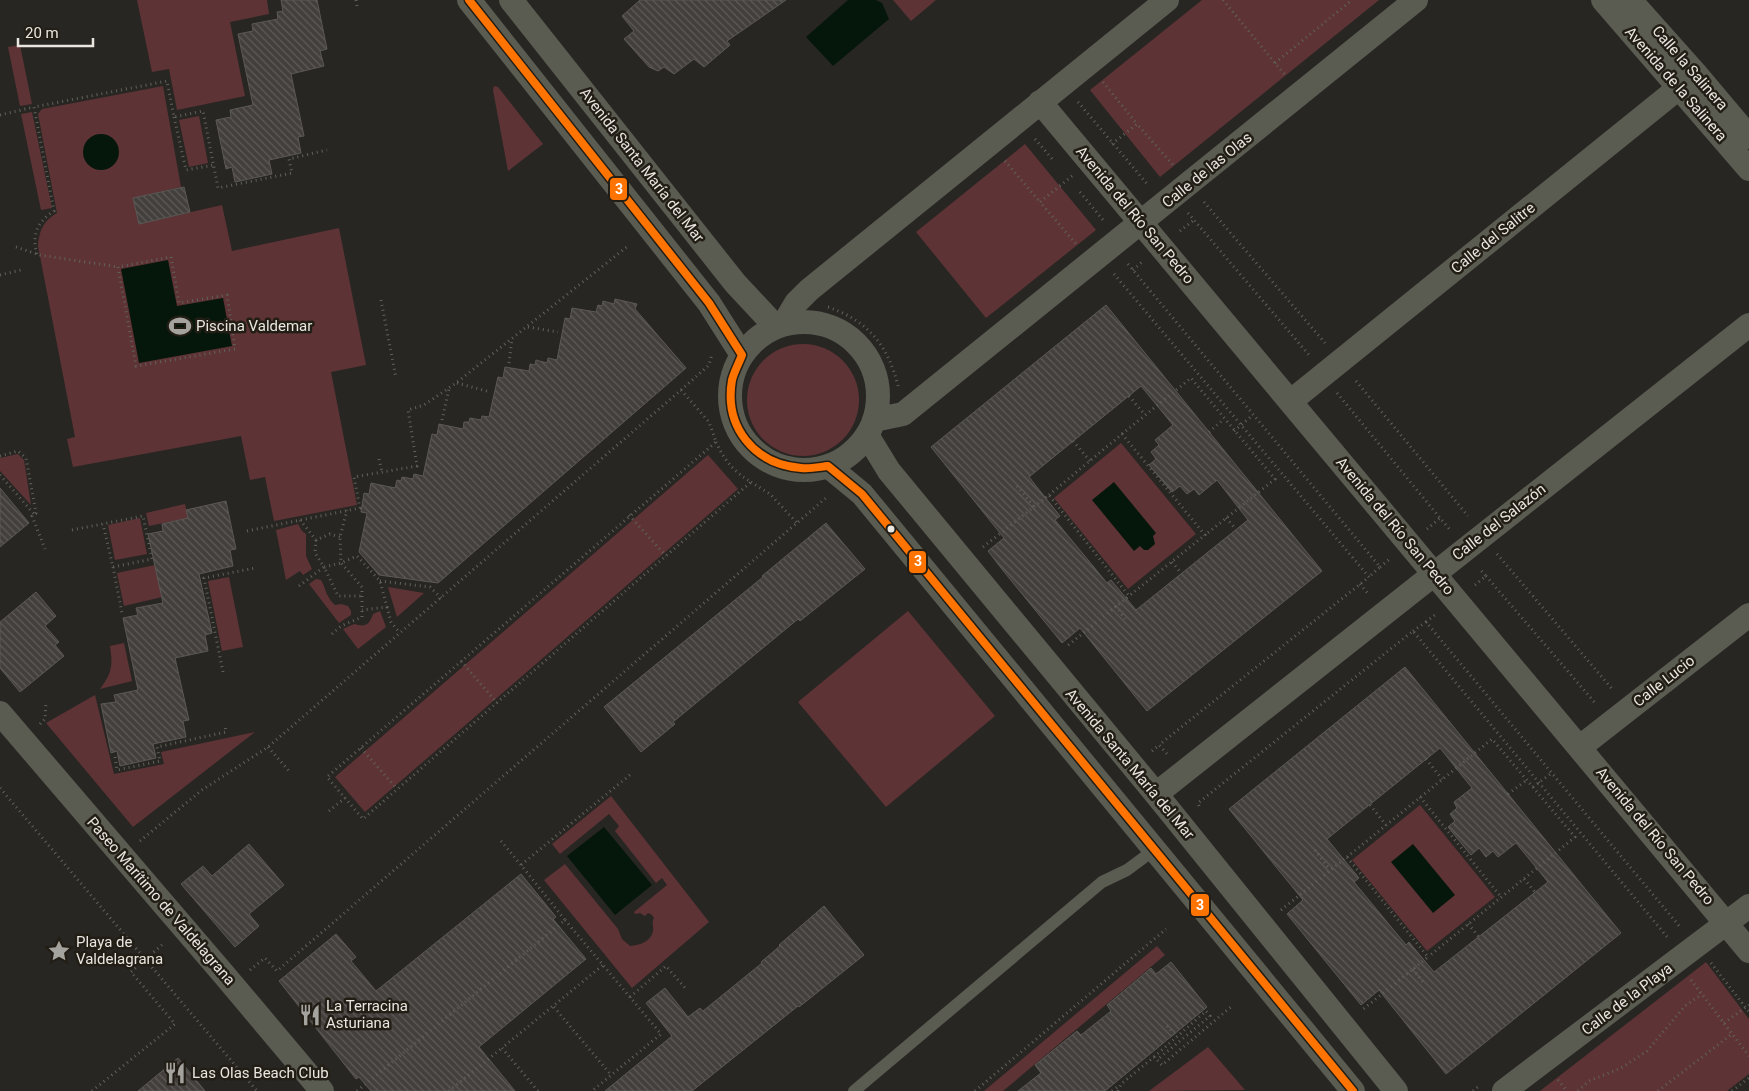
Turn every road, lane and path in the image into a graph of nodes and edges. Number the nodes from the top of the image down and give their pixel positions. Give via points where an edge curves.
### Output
1 (356, 0) edge
2 (469, 0) edge
3 (1166, 0) edge
4 (1223, 0) edge
5 (1352, 0) edge
6 (1416, 0) edge
7 (1604, 0) edge
8 (1630, 0) edge
9 (518, 3) edge
10 (357, 6) dead end
11 (1275, 63) junction
12 (1100, 78) dead end
13 (1288, 80) dead end
14 (1688, 81) junction
15 (1075, 98) dead end
16 (1040, 102) junction
17 (34, 107) junction
18 (0, 115) edge
19 (174, 117) junction
20 (1137, 124) dead end
21 (1034, 137) dead end
22 (1749, 137) edge
23 (327, 150) dead end
24 (1002, 158) dead end
25 (214, 165) junction
26 (1057, 165) dead end
27 (1749, 169) edge
28 (1063, 172) dead end
29 (1069, 179) dead end
30 (1075, 186) dead end
31 (1153, 192) dead end
32 (1202, 200) dead end
33 (1040, 202) dead end
34 (1187, 212) dead end
35 (1104, 221) dead end
36 (1141, 223) junction
37 (628, 246) dead end
38 (16, 247) dead end
39 (37, 254) junction
40 (1123, 258) dead end
41 (118, 267) junction
42 (1109, 269) dead end
43 (21, 270) dead end
44 (0, 274) edge
45 (809, 290) junction
46 (380, 300) dead end
47 (1749, 325) edge
48 (527, 326) junction
49 (779, 326) junction
50 (558, 332) dead end
51 (512, 338) junction
52 (742, 355) junction
53 (1340, 361) junction
54 (509, 364) dead end
55 (396, 378) dead end
56 (456, 382) junction
57 (449, 388) junction
58 (490, 392) dead end
59 (1129, 396) dead end
60 (1290, 401) junction
61 (910, 408) junction
62 (1145, 415) junction
63 (1253, 415) junction
64 (1224, 419) junction
65 (442, 420) dead end
66 (1240, 426) junction
67 (870, 428) junction
68 (1234, 431) junction
69 (1209, 432) dead end
70 (1122, 434) junction
71 (1073, 441) dead end
72 (716, 442) junction
73 (0, 456) edge
74 (380, 459) dead end
75 (1090, 461) junction
76 (828, 466) junction
77 (382, 472) junction
78 (0, 475) edge
79 (751, 482) junction
80 (1018, 486) dead end
81 (831, 495) dead end
82 (1048, 495) junction
83 (1034, 506) junction
84 (347, 510) junction
85 (34, 514) junction
86 (630, 515) junction
87 (1226, 518) junction
88 (1440, 518) dead end
89 (300, 520) junction
90 (1473, 522) dead end
91 (797, 523) junction
92 (104, 524) junction
93 (72, 530) dead end
94 (1236, 530) dead end
95 (247, 531) dead end
96 (1205, 536) junction
97 (340, 537) junction
98 (316, 540) junction
99 (45, 549) dead end
100 (979, 551) dead end
101 (1495, 552) dead end
102 (666, 556) junction
103 (1172, 562) junction
104 (340, 563) junction
105 (113, 567) junction
106 (324, 567) junction
107 (255, 568) dead end
108 (1181, 573) dead end
109 (1435, 573) junction
110 (1486, 576) dead end
111 (1369, 577) junction
112 (380, 581) junction
113 (299, 586) dead end
114 (362, 596) junction
115 (1129, 596) junction
116 (441, 598) junction
117 (1116, 606) junction
118 (387, 607) junction
119 (362, 610) junction
120 (122, 613) dead end
121 (1749, 615) edge
122 (1125, 619) dead end
123 (1413, 631) junction
124 (332, 634) dead end
125 (400, 634) junction
126 (1061, 651) dead end
127 (461, 662) junction
128 (223, 672) dead end
129 (1608, 696) dead end
130 (1602, 700) dead end
131 (46, 702) dead end
132 (497, 703) junction
133 (0, 713) edge
134 (225, 726) dead end
135 (35, 728) dead end
136 (0, 736) edge
137 (1159, 745) dead end
138 (1580, 747) junction
139 (268, 748) junction
140 (361, 748) junction
141 (115, 757) dead end
142 (1426, 759) dead end
143 (288, 771) dead end
144 (1552, 772) junction
145 (631, 774) dead end
146 (1442, 779) junction
147 (1527, 780) junction
148 (1539, 782) junction
149 (1533, 787) junction
150 (0, 788) edge
151 (397, 789) junction
152 (1156, 794) junction
153 (1508, 794) dead end
154 (1420, 797) junction
155 (345, 798) junction
156 (1370, 805) dead end
157 (1199, 810) dead end
158 (330, 811) dead end
159 (1386, 825) junction
160 (500, 841) dead end
161 (137, 843) dead end
162 (1462, 848) junction
163 (1154, 850) junction
164 (1315, 850) dead end
165 (1458, 851) dead end
166 (1347, 857) junction
167 (521, 865) junction
168 (1330, 870) junction
169 (1524, 879) junction
170 (1535, 892) dead end
171 (1501, 897) junction
172 (1749, 906) edge
173 (1277, 914) dead end
174 (565, 920) junction
175 (1727, 923) junction
176 (1468, 924) junction
177 (1166, 929) dead end
178 (1478, 937) dead end
179 (1668, 938) junction
180 (1661, 944) dead end
181 (161, 945) dead end
182 (1749, 950) edge
183 (1428, 957) junction
184 (146, 958) junction
185 (603, 965) junction
186 (1413, 969) junction
187 (250, 970) dead end
188 (1686, 973) dead end
189 (1423, 982) dead end
190 (686, 990) dead end
191 (1702, 994) junction
192 (630, 997) junction
193 (554, 1006) junction
194 (1232, 1006) dead end
195 (1749, 1006) edge
196 (1358, 1013) dead end
197 (1724, 1024) junction
198 (1167, 1026) dead end
199 (1732, 1034) junction
200 (1176, 1036) junction
201 (502, 1048) junction
202 (1749, 1056) edge
203 (1154, 1057) junction
204 (1158, 1060) junction
205 (611, 1075) junction
206 (1555, 1076) dead end
207 (1749, 1078) edge
208 (1121, 1084) junction
209 (1494, 1087) edge
210 (92, 1091) edge
211 (257, 1091) edge
212 (301, 1091) edge
213 (322, 1091) edge
214 (357, 1091) edge
215 (449, 1091) edge
216 (538, 1091) edge
217 (592, 1091) edge
218 (854, 1091) edge
219 (975, 1091) edge
220 (1112, 1091) edge
221 (1118, 1091) edge
222 (1353, 1091) edge
223 (1396, 1091) edge
224 (1473, 1091) edge
225 (1567, 1091) edge
226 (1578, 1091) edge
227 (1658, 1091) edge
228 (1732, 1091) edge

1 - 10 path
2 - 52 street via 709,303
3 - 16 street
4 - 11 path
5 - 11 path
6 - 36 street, Calle de las Olas
7 - 14 street, Avenida de la Salinera
8 - 14 street, Calle la Salinera
9 - 49 street, Avenida Santa María del Mar via 734,283
11 - 13 path
12 - 20 path
14 - 22 street, Calle la Salinera
14 - 27 street, Avenida de la Salinera
14 - 53 street, Calle del Salitre
15 - 31 path
16 - 36 street, Avenida del Río San Pedro
16 - 45 street
17 - 18 path
17 - 19 path via 167,81
17 - 39 path via 54,211 36,227
19 - 25 path via 186,170
19 - 25 path via 203,111
21 - 26 path
23 - 25 path via 289,159 292,172 218,188
24 - 33 path
28 - 29 path
30 - 35 path
32 - 53 path
34 - 53 path via 1315,362
36 - 60 street, Avenida del Río San Pedro
36 - 61 street, Calle de las Olas
37 - 48 path
38 - 39 path
39 - 41 path
40 - 63 path
41 - 41 path via 171,258 179,303 226,295 235,349 136,366
42 - 66 path
43 - 44 path
45 - 49 street
45 - 61 path via 819,304 854,318 870,331 885,351 901,396
46 - 55 path
47 - 109 street, Calle del Salazón
48 - 50 path
48 - 51 path
49 - 52 street via 757,338
49 - 67 street via 806,322 829,326 849,337 860,348 875,374 878,398
51 - 54 path
51 - 56 path
52 - 76 street via 731,382 730,406 737,428 750,447 769,461 791,468
53 - 60 street, Calle del Salitre
53 - 88 path via 1332,387
53 - 90 path
56 - 57 path
56 - 58 path
57 - 65 path
57 - 77 path via 424,405 408,410 417,466
59 - 62 path
60 - 109 street, Avenida del Río San Pedro
61 - 67 street, Calle de las Olas
62 - 64 path via 1190,378
62 - 70 path
63 - 66 path
63 - 111 path via 1380,567
64 - 68 path
64 - 69 path
66 - 68 path
66 - 111 path
67 - 76 street via 850,453
67 - 152 street, Avenida Santa María del Mar via 889,471
68 - 87 path via 1275,479
70 - 75 path
70 - 96 path
71 - 75 path
72 - 79 path via 729,464
72 - 86 path
72 - 116 path via 709,422 681,390
73 - 85 path via 18,451 26,458
74 - 77 path
75 - 82 path
76 - 163 street via 862,494
77 - 84 path via 354,477 360,508
78 - 85 path
79 - 91 path via 770,494
79 - 102 path
80 - 83 path
81 - 91 path
82 - 83 path
82 - 115 path
83 - 100 path
84 - 89 path
84 - 97 path
85 - 99 path via 32,516
86 - 102 path
86 - 127 path
87 - 94 path
87 - 96 path
89 - 95 path
89 - 98 path
91 - 187 path via 277,972 265,958
92 - 93 path
92 - 105 path
92 - 105 path via 143,516 152,559
96 - 103 path
97 - 98 path via 330,534
97 - 104 path
98 - 106 path via 315,553
101 - 129 path via 1614,691
102 - 132 path
103 - 108 path
103 - 115 path
104 - 106 path
104 - 112 path via 357,556
104 - 114 path via 362,587
105 - 120 path
106 - 113 path
106 - 114 path via 338,596
107 - 128 path via 204,578
109 - 138 street, Avenida del Río San Pedro
109 - 152 street, Calle del Salazón
110 - 130 path via 1597,705
111 - 137 path
112 - 116 path via 430,587
112 - 118 path
114 - 119 path
115 - 117 path
116 - 125 path
117 - 122 path
117 - 126 path
118 - 119 path
118 - 125 path via 391,622
119 - 124 path via 362,617 341,626
121 - 138 street, Calle Lucio
123 - 144 path via 1426,622
123 - 148 path
123 - 157 path via 1198,803
125 - 139 path
127 - 132 path
127 - 140 path
131 - 135 path via 45,719
132 - 151 path
133 - 213 street, Paseo Marítimo de Valdelagrana
134 - 141 path via 226,732 157,747 160,761 117,770
136 - 212 street, Paseo Marítimo de Valdelagrana
138 - 175 street, Avenida del Río San Pedro
139 - 143 path
139 - 161 path via 202,790
140 - 151 path
140 - 155 path via 326,777
142 - 146 path
144 - 148 path
144 - 179 path via 1681,928
145 - 167 path
146 - 147 path via 1492,738
146 - 154 path
147 - 149 path
147 - 153 path
148 - 149 path
148 - 179 path
149 - 169 path via 1575,837
150 - 184 path
151 - 155 path via 363,819
152 - 223 street, Avenida Santa María del Mar
154 - 159 path
154 - 162 path
155 - 158 path
156 - 159 path
159 - 166 path
160 - 167 path
162 - 165 path
162 - 171 path
163 - 218 lane via 1119,875 1102,882
163 - 222 street
164 - 168 path
166 - 168 path
166 - 183 path
167 - 174 path
168 - 173 path
169 - 170 path
169 - 171 path
171 - 176 path
172 - 175 street, Calle de la Playa
174 - 185 path
174 - 214 path
175 - 182 street, Avenida del Río San Pedro
175 - 209 street, Calle de la Playa
176 - 178 path
176 - 183 path
177 - 219 path
179 - 180 path
181 - 184 path
183 - 186 path
184 - 210 path via 131,972 175,1024
184 - 211 path
185 - 192 path
185 - 193 path
186 - 189 path
186 - 196 path
188 - 191 path
190 - 192 path via 666,966
191 - 197 path
191 - 226 path via 1685,1006 1647,1051 1621,1068 1589,1081
192 - 205 path via 661,1034
193 - 201 path
193 - 205 path
194 - 204 path via 1162,1065
195 - 197 path
197 - 199 path
198 - 200 path
199 - 202 path
199 - 227 path
200 - 203 path
200 - 204 path via 1206,1011 1210,1016
201 - 215 path
201 - 216 path
203 - 204 path
203 - 208 path
205 - 217 path
206 - 225 path
207 - 228 path
208 - 220 path
208 - 221 path
209 - 224 path

